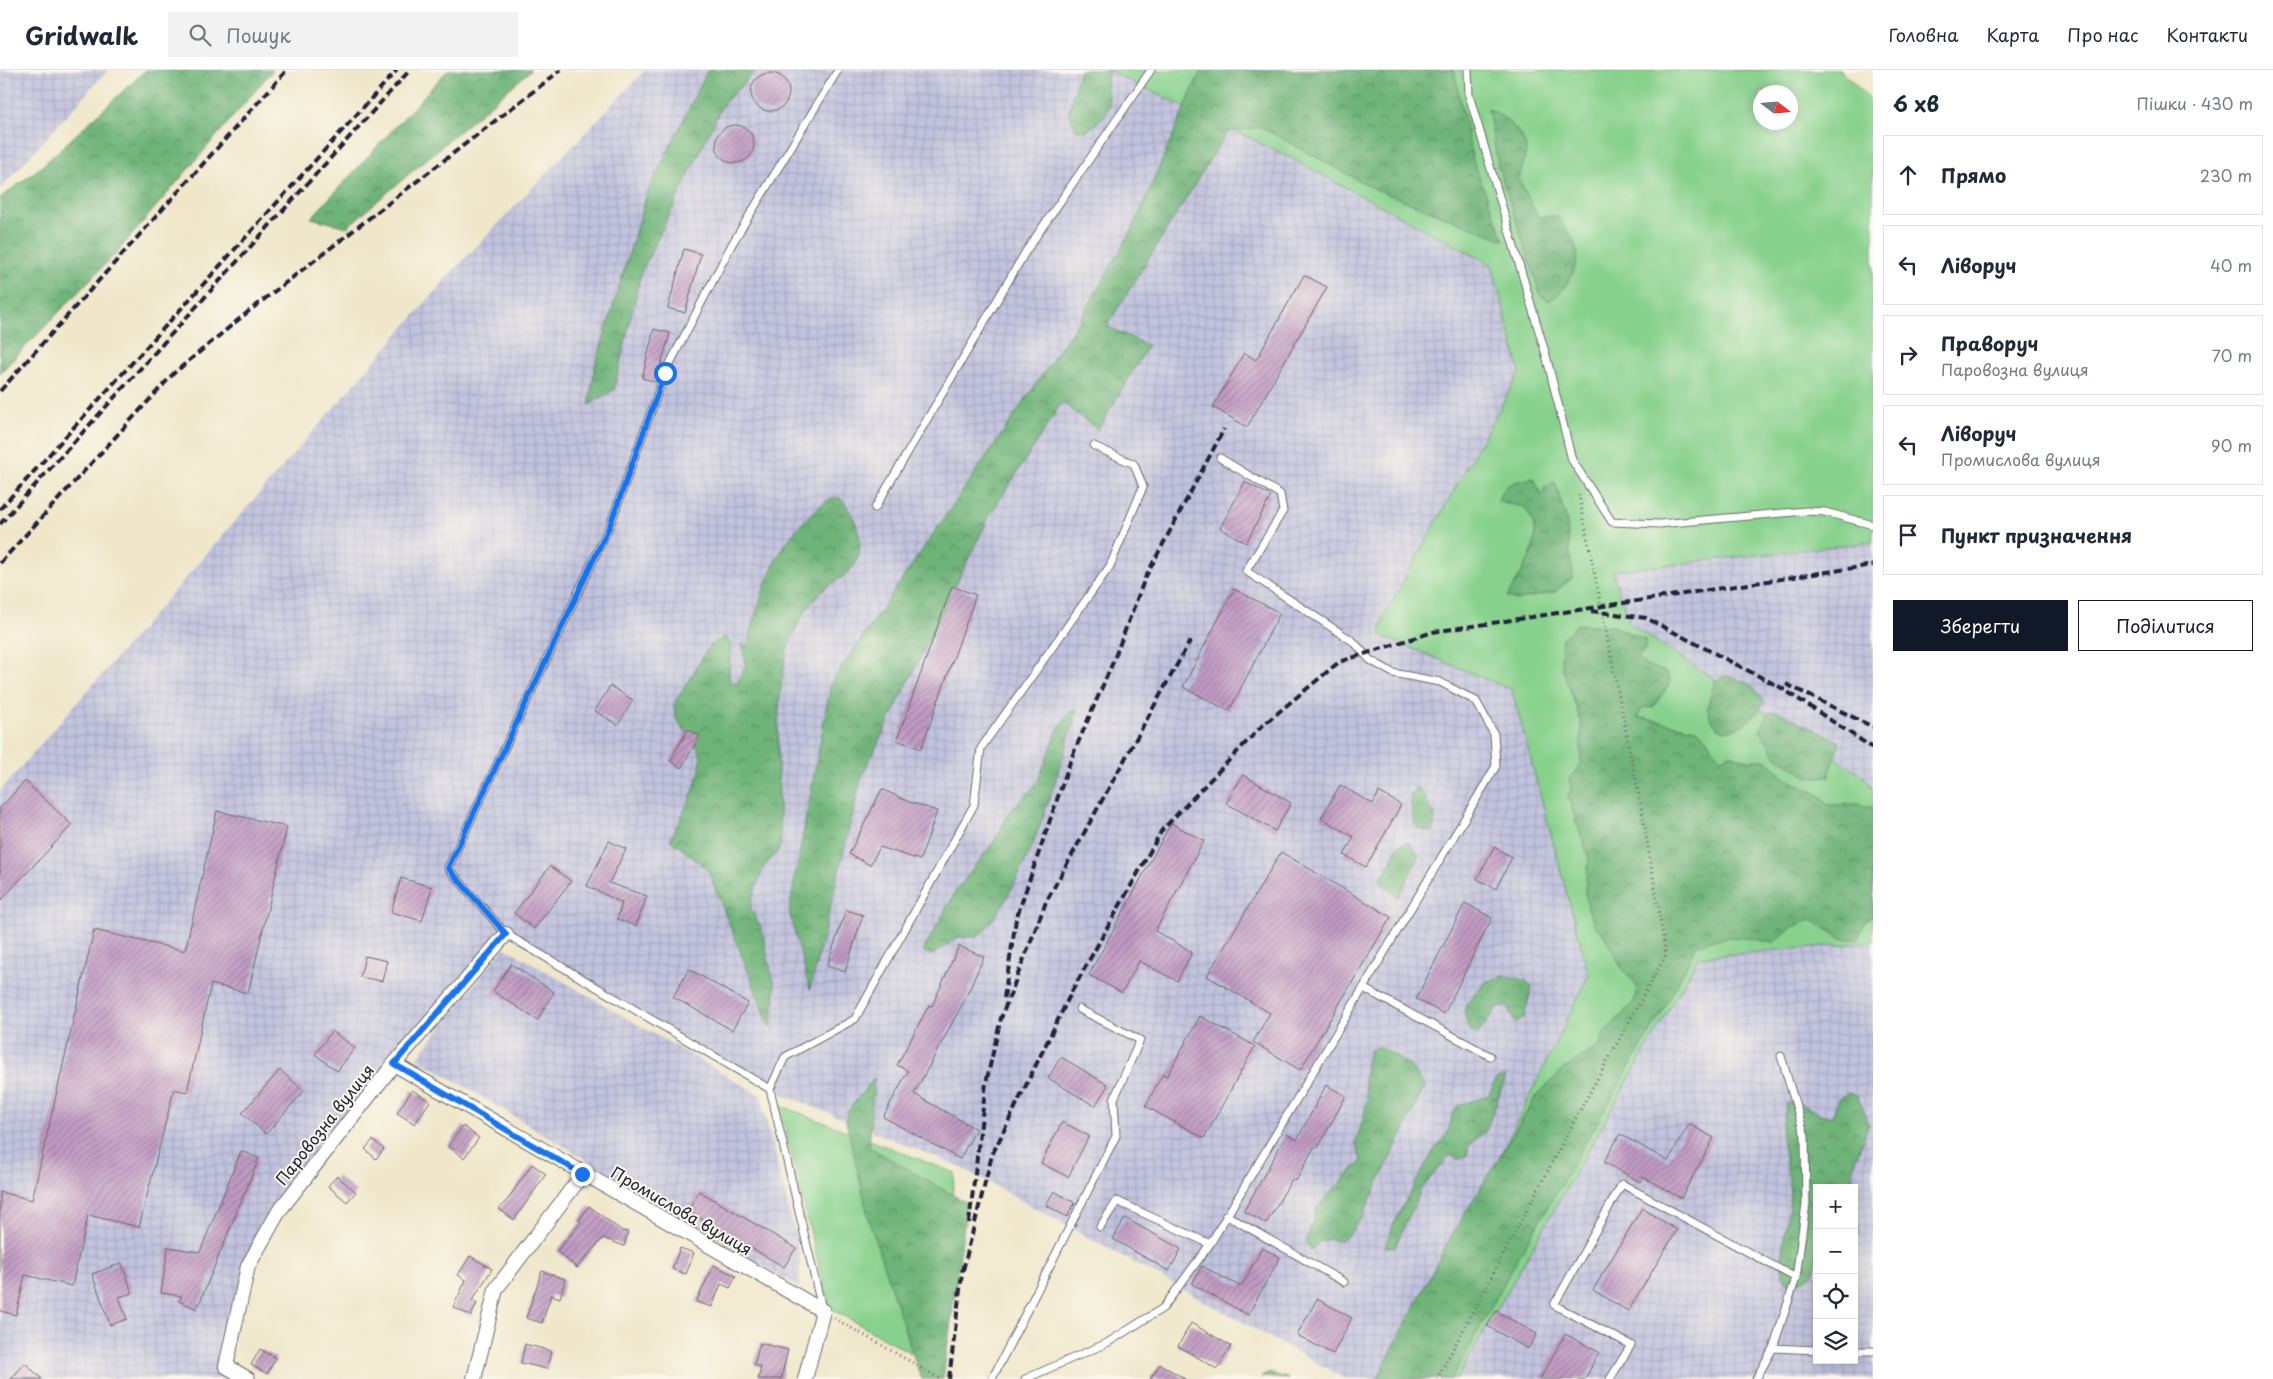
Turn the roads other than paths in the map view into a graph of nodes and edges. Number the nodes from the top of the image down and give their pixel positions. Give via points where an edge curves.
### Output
1 (838, 70) edge
2 (1151, 70) edge
3 (1468, 70) edge
4 (1094, 446) dead end
5 (1220, 458) dead end
6 (875, 508) dead end
7 (1873, 525) edge
8 (506, 934) junction
9 (1363, 988) junction
10 (1079, 1008) dead end
11 (1490, 1056) dead end
12 (1781, 1056) dead end
13 (394, 1064) junction
14 (770, 1089) junction
15 (582, 1174) junction
16 (1226, 1215) junction
17 (1100, 1226) dead end
18 (1210, 1244) junction
19 (1796, 1278) junction
20 (1344, 1282) dead end
21 (823, 1312) junction
22 (1773, 1348) junction
23 (1813, 1350) edge
24 (1858, 1351) edge
25 (1873, 1351) edge
26 (248, 1379) edge
27 (474, 1379) edge
28 (805, 1379) edge
29 (992, 1379) edge
30 (1026, 1379) edge
31 (1610, 1379) edge
32 (1756, 1379) edge

1 - 8 lane via 732,244 665,373 610,525 448,868
2 - 6 lane via 1026,251
3 - 7 lane via 1469,95 1546,355 1572,460 1612,522 1659,524 1806,511 1825,512
4 - 14 lane via 1134,464 1143,488 1110,566 981,748 974,804 855,1019 785,1057
5 - 9 lane via 1280,494 1283,511 1246,571 1354,642 1370,660 1393,673 1440,682 1476,701 1494,734 1496,766
8 - 13 street, Паровозна вулиця
8 - 14 lane
9 - 11 lane
9 - 16 lane
10 - 29 lane via 1140,1040 1114,1099 1116,1136
12 - 19 lane via 1805,1136 1806,1204
13 - 15 street, Промислова вулиця
13 - 26 street, Паровозна вулиця via 279,1211 248,1266 226,1366
14 - 21 lane
15 - 21 street, Промислова вулиця
15 - 27 street via 496,1289
16 - 18 lane
16 - 20 lane
17 - 18 lane via 1117,1201
18 - 30 lane via 1163,1308 1107,1343
19 - 22 lane
19 - 31 lane via 1622,1184 1554,1304 1630,1345
21 - 28 street
22 - 23 lane
22 - 32 lane
24 - 25 lane

